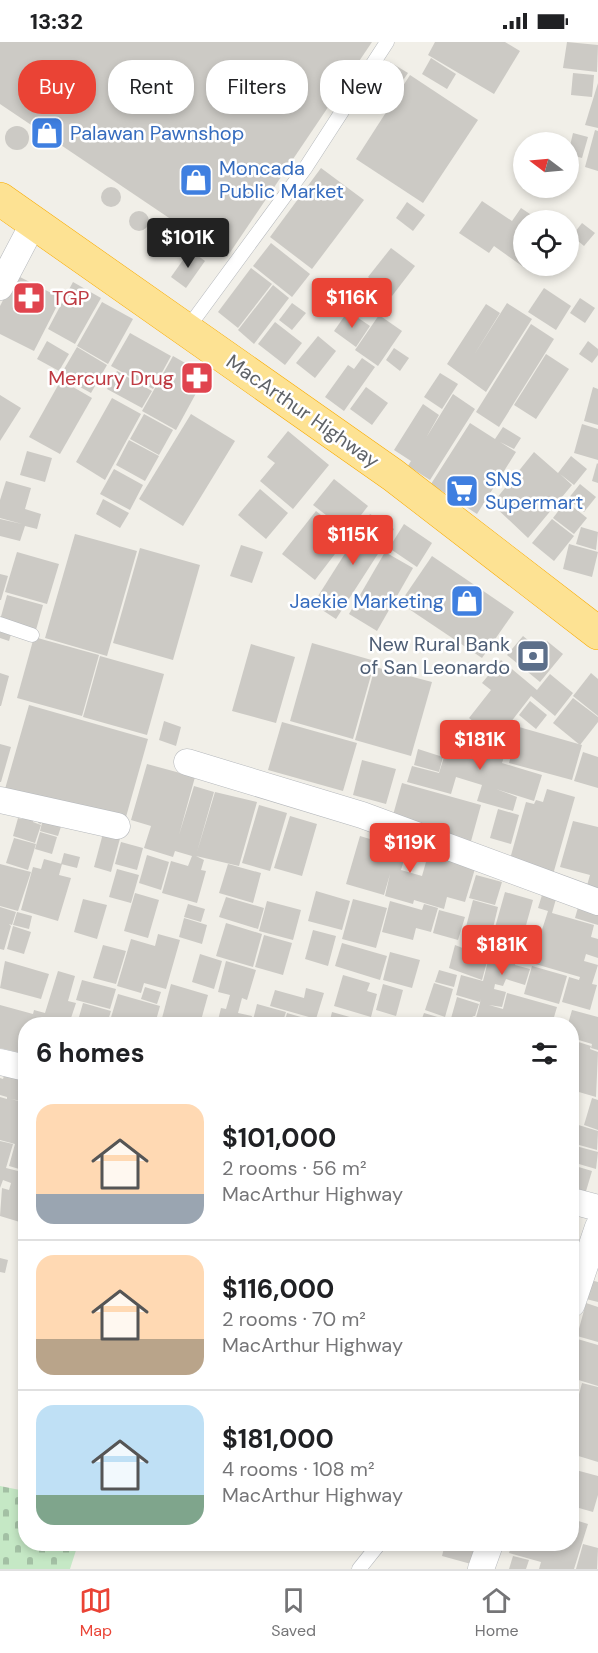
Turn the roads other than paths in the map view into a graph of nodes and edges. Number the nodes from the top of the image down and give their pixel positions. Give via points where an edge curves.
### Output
1 (387, 42) edge
2 (0, 199) edge
3 (34, 222) junction
4 (0, 287) edge
5 (187, 329) junction
6 (0, 624) edge
7 (598, 633) edge
8 (32, 635) dead end
9 (187, 762) dead end
10 (0, 800) edge
11 (117, 825) dead end
12 (598, 902) edge
13 (0, 1062) edge
14 (18, 1066) edge
15 (579, 1203) edge
16 (598, 1208) edge
17 (598, 1227) edge
18 (579, 1283) edge
19 (373, 1551) edge
20 (487, 1551) edge
21 (359, 1569) edge
22 (481, 1569) edge

1 - 5 lane via 306,167
2 - 3 highway, MacArthur Highway
3 - 4 street
3 - 5 highway, MacArthur Highway
5 - 7 highway, MacArthur Highway via 393,475
6 - 8 lane
9 - 12 street via 363,815
10 - 11 street
13 - 14 street
15 - 16 street
17 - 18 street
19 - 21 lane
20 - 22 street

